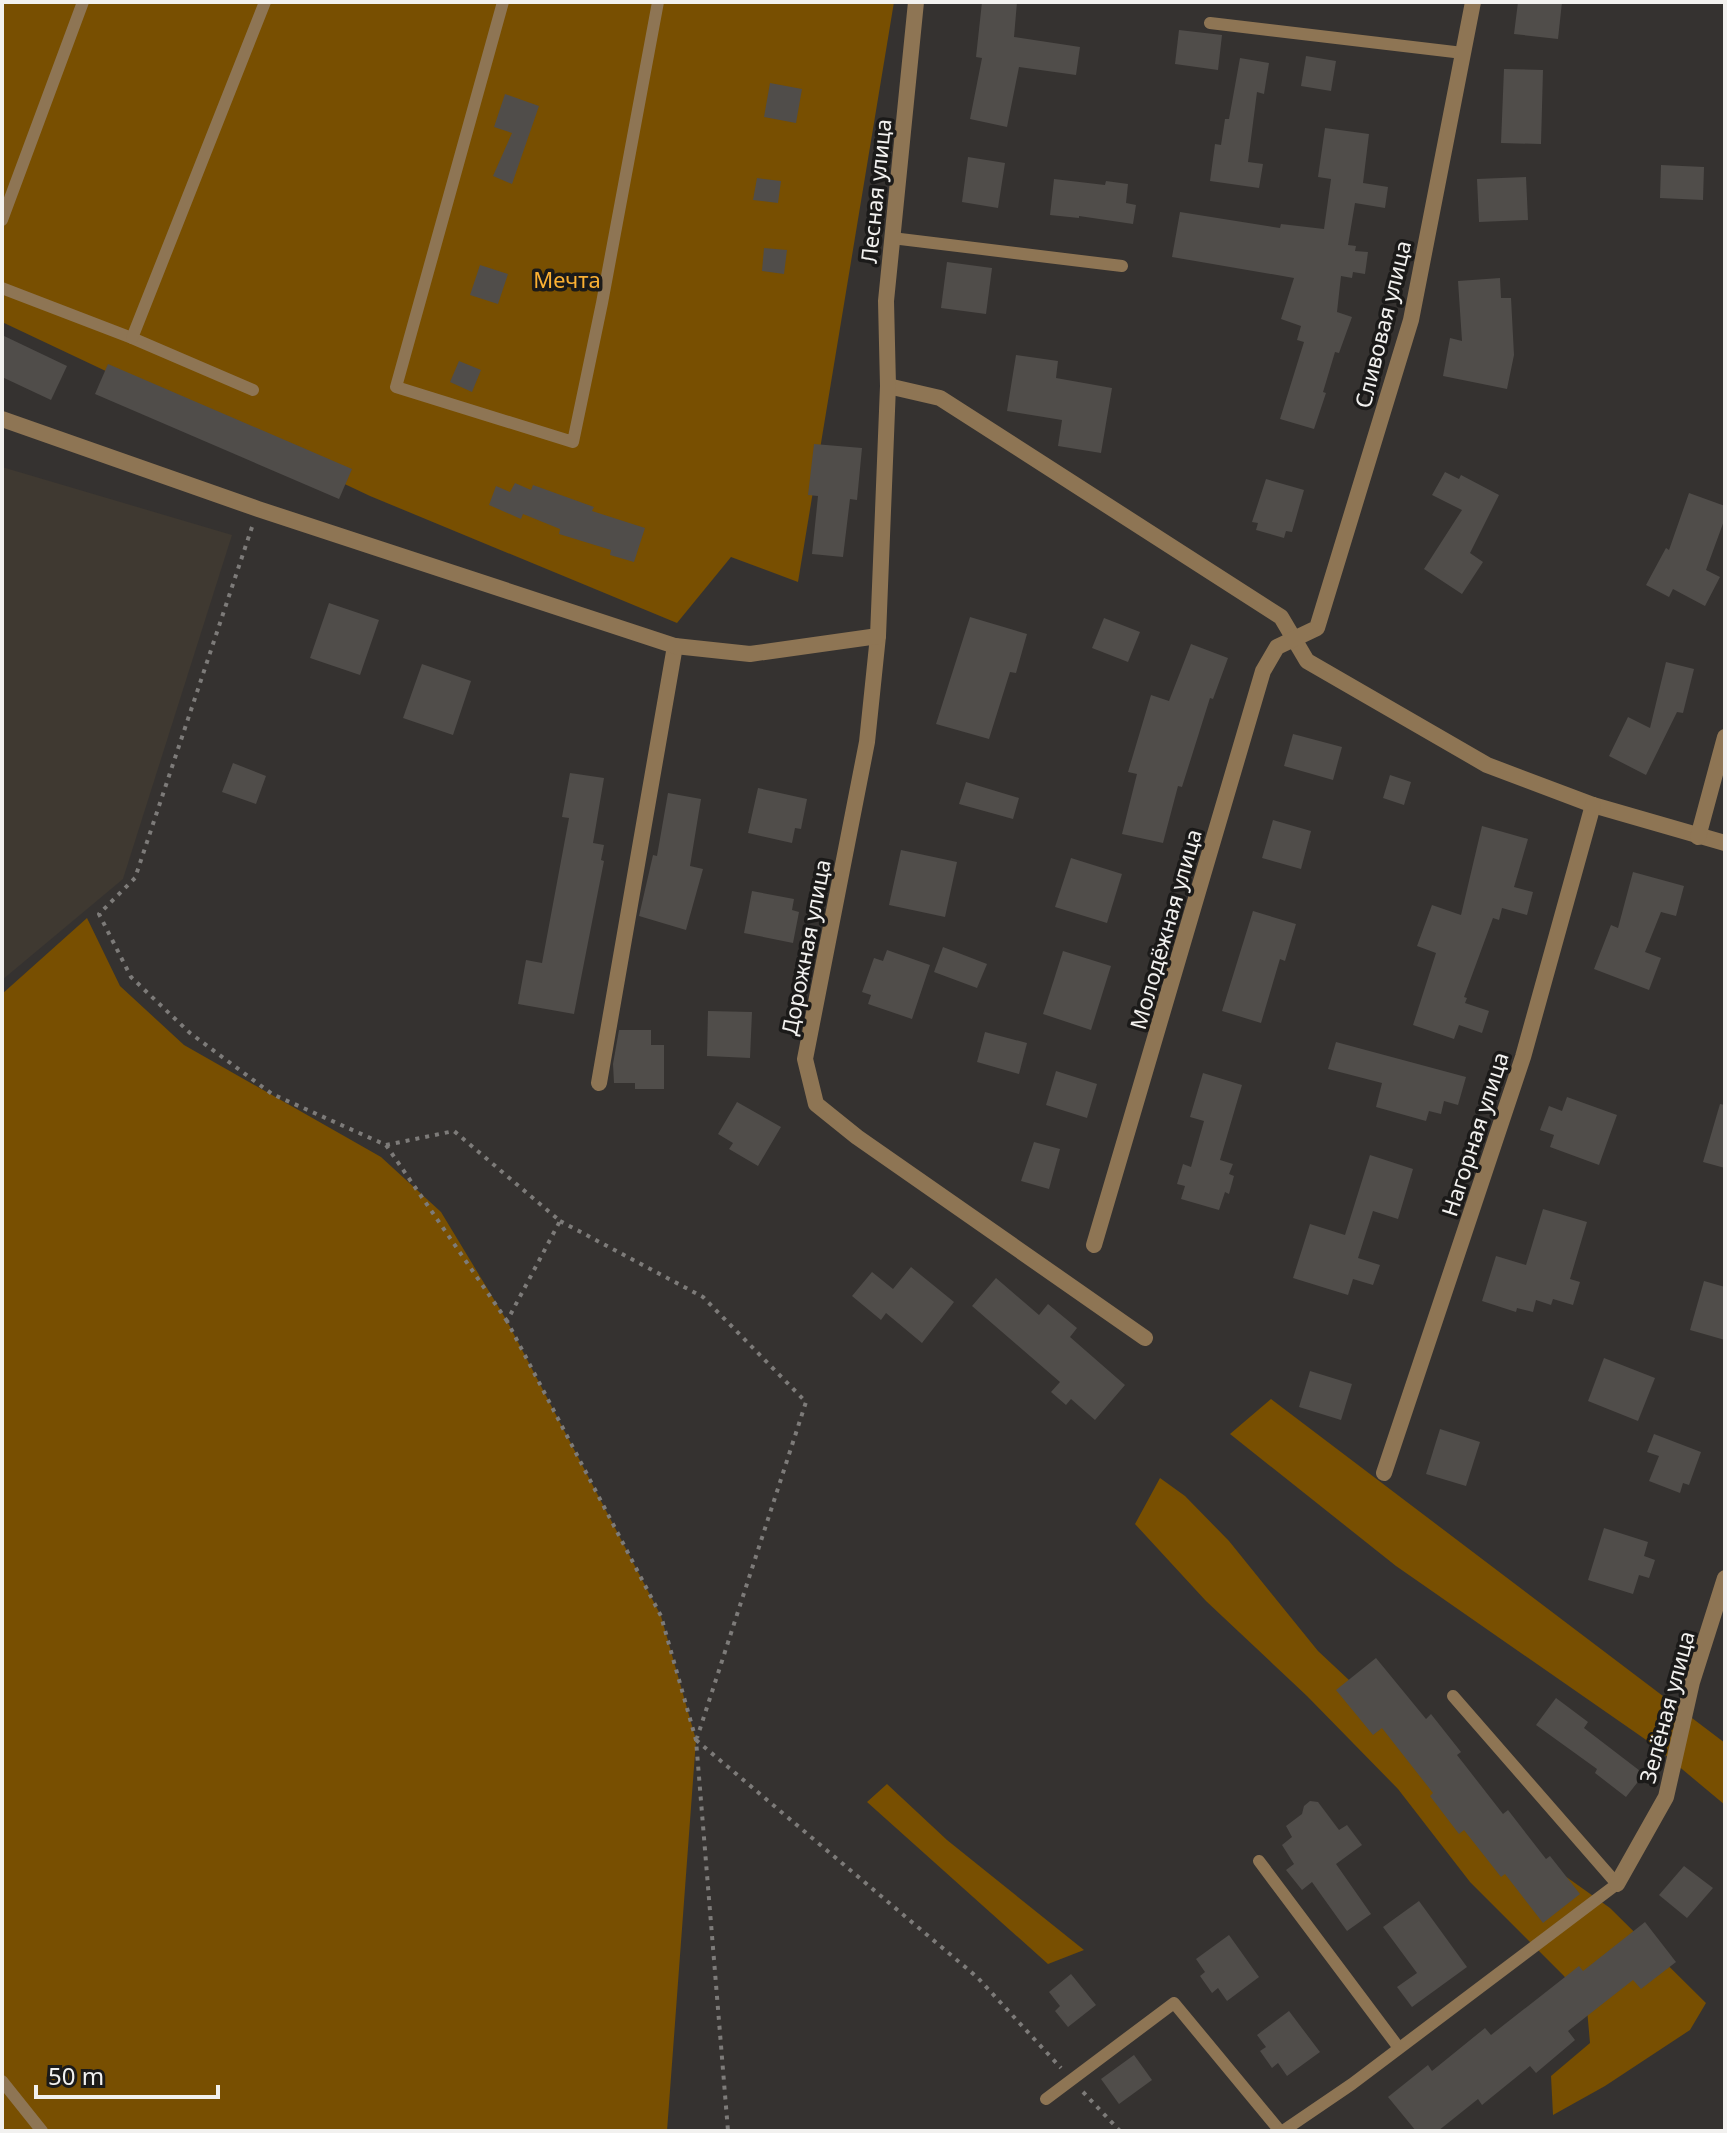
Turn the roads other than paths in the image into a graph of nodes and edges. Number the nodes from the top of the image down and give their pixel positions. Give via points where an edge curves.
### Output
1 (83, 2) edge
2 (265, 2) edge
3 (503, 2) edge
4 (658, 2) edge
5 (916, 2) edge
6 (1473, 2) edge
7 (1210, 23) dead end
8 (1463, 53) junction
9 (2, 220) edge
10 (892, 238) junction
11 (1122, 266) dead end
12 (2, 288) edge
13 (132, 338) junction
14 (888, 386) junction
15 (253, 390) dead end
16 (2, 419) edge
17 (878, 636) junction
18 (1295, 639) junction
19 (675, 646) junction
20 (1725, 737) edge
21 (1593, 805) junction
22 (1698, 837) junction
23 (1725, 843) edge
24 (599, 1083) dead end
25 (1094, 1245) dead end
26 (1145, 1338) dead end
27 (1384, 1473) dead end
28 (1725, 1578) edge
29 (1453, 1696) dead end
30 (1259, 1861) dead end
31 (1617, 1884) junction
32 (1399, 2048) junction
33 (2, 2081) edge
34 (1046, 2099) dead end
35 (42, 2131) edge
36 (1282, 2131) edge

1 - 9 lane
2 - 13 lane
3 - 4 lane via 396,387 573,442
5 - 10 street, Лесная улица
6 - 8 street, Сливовая улица
7 - 8 lane
8 - 18 street, Сливовая улица via 1411,320 1317,628
10 - 11 lane
10 - 14 street, Лесная улица via 886,301
12 - 13 lane
13 - 15 lane
14 - 17 street, Лесная улица
14 - 18 street via 940,398 1281,617
16 - 19 street
17 - 19 street via 750,654
17 - 26 street, Дорожная улица via 867,742 805,1059 816,1104
18 - 21 street via 1307,661 1487,765
18 - 25 street, Молодёжная улица via 1277,647 1263,671
19 - 24 street
20 - 22 street
21 - 22 street
21 - 27 street, Нагорная улица via 1523,1057
22 - 23 street
28 - 31 street, Зелёная улица via 1692,1682 1666,1797
29 - 31 lane
30 - 32 lane
31 - 32 lane
32 - 36 lane
33 - 35 lane
34 - 36 lane via 1174,2003

